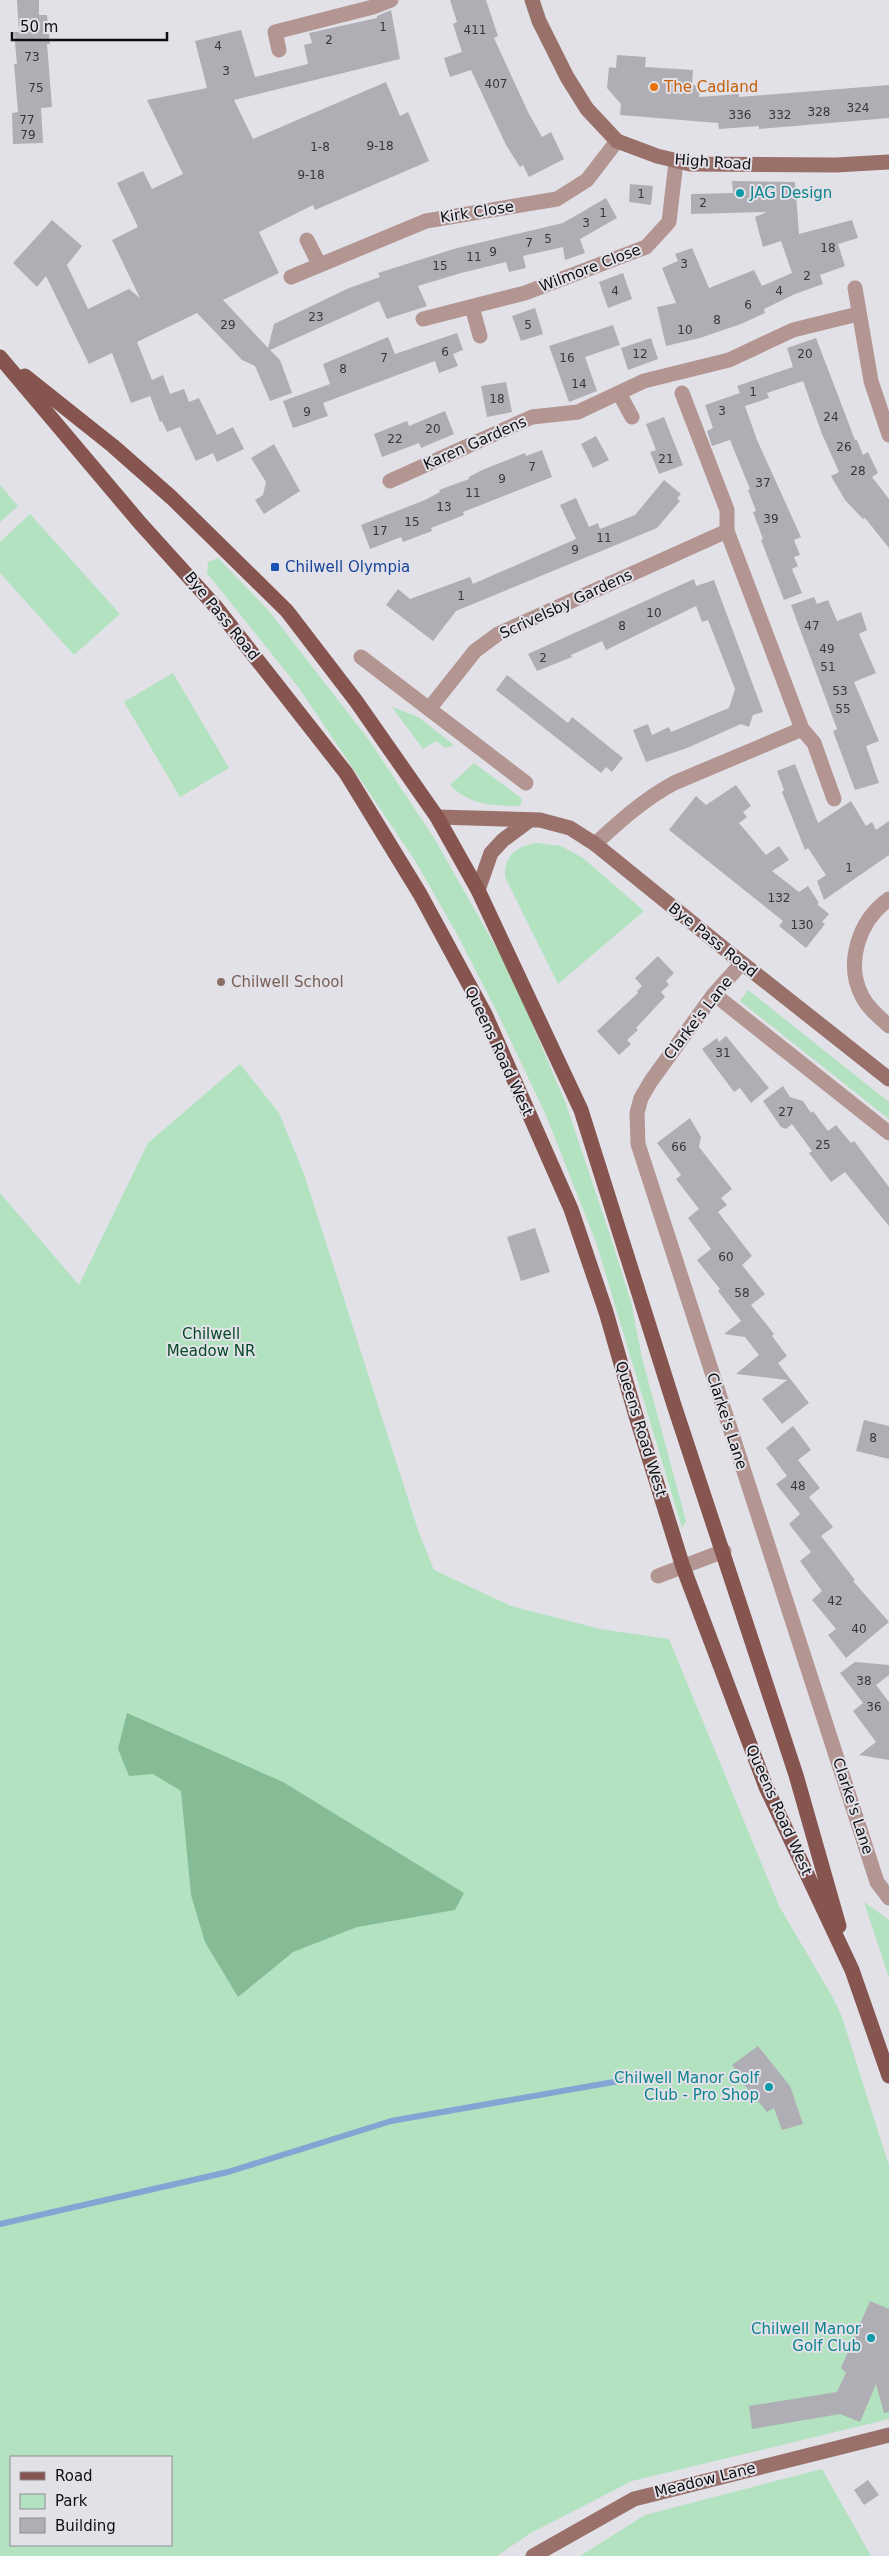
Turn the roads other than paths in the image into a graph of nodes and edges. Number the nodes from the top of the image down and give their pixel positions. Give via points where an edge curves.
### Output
1 (391, 0) edge
2 (532, 0) edge
3 (279, 50) dead end
4 (617, 141) junction
5 (676, 162) junction
6 (889, 162) edge
7 (307, 240) dead end
8 (319, 264) junction
9 (291, 277) dead end
10 (855, 288) dead end
11 (472, 306) junction
12 (858, 314) junction
13 (423, 319) dead end
14 (480, 336) dead end
15 (0, 356) edge
16 (619, 393) junction
17 (682, 393) dead end
18 (632, 417) dead end
19 (889, 435) edge
20 (390, 480) dead end
21 (727, 532) junction
22 (361, 656) dead end
23 (429, 709) junction
24 (802, 729) junction
25 (526, 783) dead end
26 (834, 799) dead end
27 (437, 817) junction
28 (530, 820) junction
29 (595, 844) junction
30 (478, 890) junction
31 (420, 894) joint
32 (889, 899) edge
33 (742, 963) junction
34 (714, 994) junction
35 (889, 1026) edge
36 (889, 1079) edge
37 (889, 1133) edge
38 (724, 1551) junction
39 (683, 1567) junction
40 (658, 1576) dead end
41 (889, 1898) edge
42 (852, 1970) junction
43 (889, 2076) edge
44 (889, 2435) edge
45 (534, 2556) edge

1 - 3 street via 275,32
2 - 4 street, High Road via 567,77 587,109
4 - 5 street, High Road
4 - 8 street, Kirk Close via 587,180 557,199 426,221
5 - 6 street, High Road via 725,166
5 - 11 street, Wilmore Close via 669,222 646,247 526,293
7 - 8 street
8 - 9 street, Kirk Close
10 - 12 street
11 - 13 street, Wilmore Close
11 - 14 street
12 - 16 street, Karen Gardens via 793,330 728,360 644,381
12 - 19 street via 871,382
15 - 27 main road, Bye Pass Road via 113,446 172,498 287,611 356,701
15 - 31 main road, Bye Pass Road via 140,523 190,576 346,773
16 - 18 street
16 - 20 street, Karen Gardens via 578,412 532,417
17 - 21 street via 728,510
21 - 23 street, Scrivelsby Gardens via 498,634 475,651
21 - 24 street
22 - 23 street
23 - 25 street
24 - 26 street via 814,743
24 - 29 street via 660,791 628,813
27 - 28 street, Bye Pass Road
27 - 30 main road, Bye Pass Road
28 - 29 street, Bye Pass Road via 548,821 570,828
28 - 30 street via 503,840 491,854
29 - 33 street, Bye Pass Road
30 - 38 main road, Queens Road West via 581,1110 674,1405
31 - 39 main road, Queens Road West via 485,1014 571,1209 606,1312
32 - 35 street via 863,929 856,950 855,970 863,998 874,1014
33 - 34 street, Clarke's Lane
33 - 36 street, Bye Pass Road
34 - 37 street
34 - 41 street, Clarke's Lane via 662,1064 642,1098 637,1113 638,1144 877,1882
38 - 39 street
38 - 42 main road, Queens Road West via 796,1775
39 - 40 street
39 - 42 main road, Queens Road West via 766,1787
42 - 43 main road, Queens Road West
44 - 45 street, Meadow Lane via 634,2499

